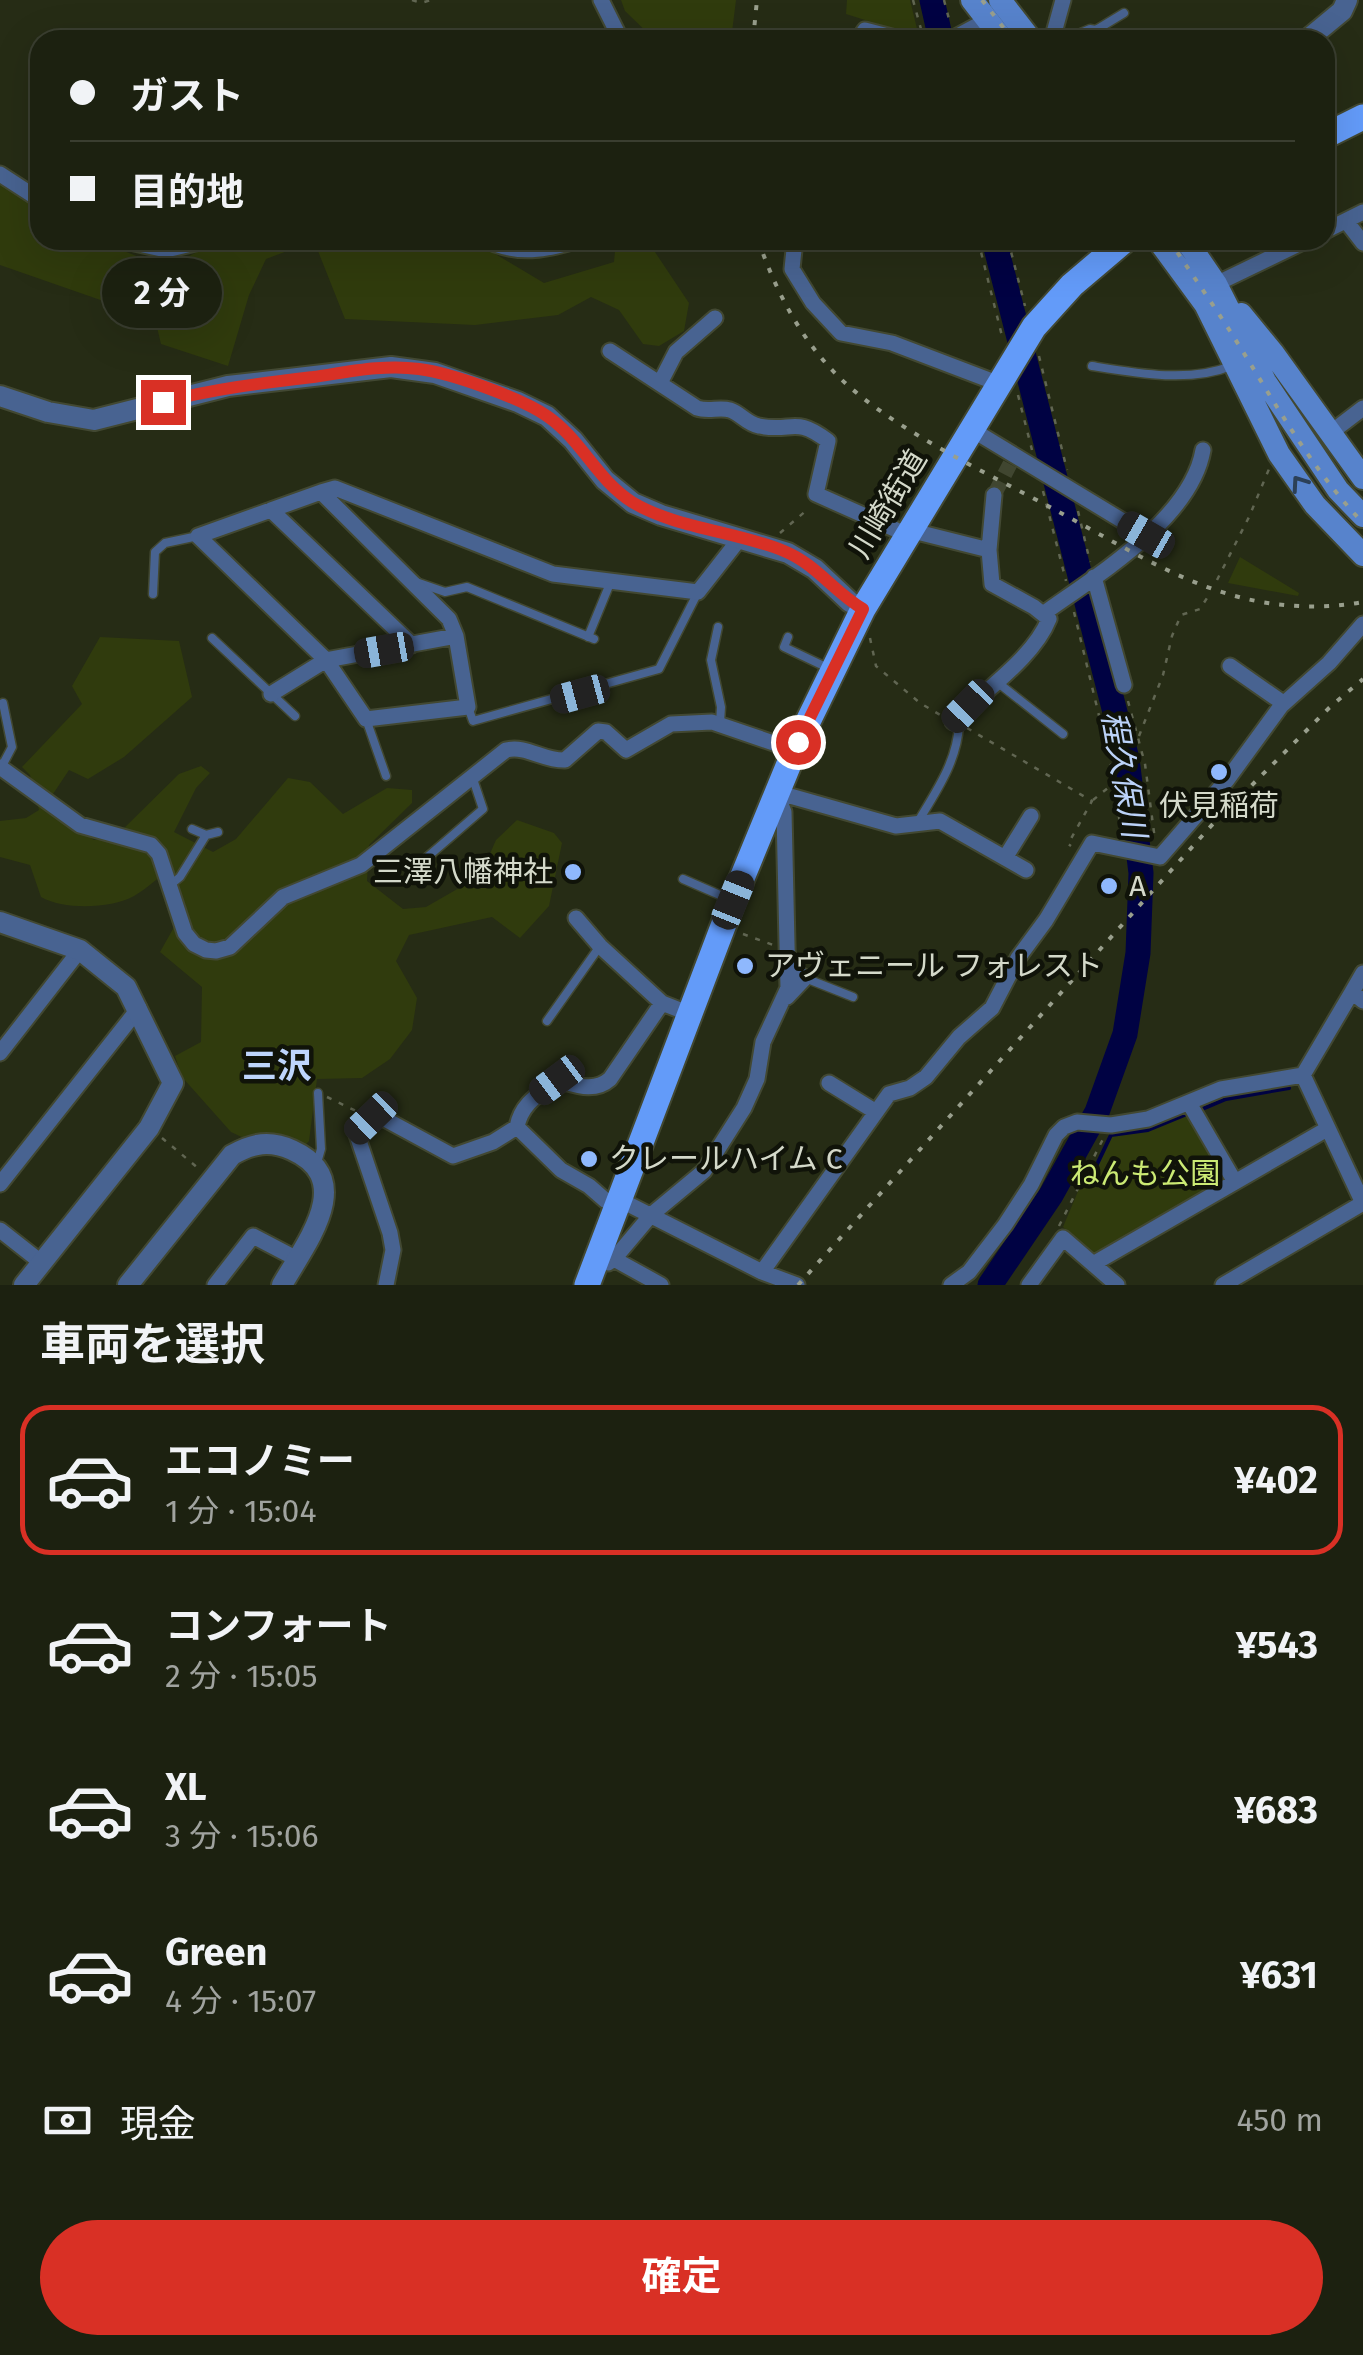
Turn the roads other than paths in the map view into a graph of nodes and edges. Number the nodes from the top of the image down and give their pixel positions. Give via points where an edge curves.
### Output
1 (601, 0) edge
2 (972, 0) edge
3 (1063, 0) edge
4 (1348, 0) edge
5 (994, 10) edge
6 (1124, 13) dead end
7 (616, 30) edge
8 (966, 30) edge
9 (1019, 30) edge
10 (1055, 30) edge
11 (1096, 30) edge
12 (1319, 30) edge
13 (1363, 118) edge
14 (1335, 131) edge
15 (0, 174) edge
16 (30, 194) edge
17 (1363, 212) edge
18 (1346, 221) junction
19 (1335, 226) edge
20 (1363, 243) edge
21 (795, 250) edge
22 (1112, 250) edge
23 (1165, 250) edge
24 (1193, 250) edge
25 (1286, 250) edge
26 (1216, 284) junction
27 (1206, 306) junction
28 (714, 318) dead end
29 (610, 351) dead end
30 (1017, 353) junction
31 (1232, 365) junction
32 (1092, 366) dead end
33 (1264, 381) junction
34 (660, 383) junction
35 (0, 396) edge
36 (1363, 408) edge
37 (971, 429) junction
38 (1329, 434) junction
39 (1203, 450) dead end
40 (1363, 478) edge
41 (321, 492) junction
42 (994, 494) tunnel mouth
43 (270, 510) junction
44 (1363, 516) edge
45 (909, 533) junction
46 (1146, 535) junction
47 (198, 536) junction
48 (741, 537) junction
49 (989, 550) junction
50 (1363, 556) edge
51 (1094, 577) junction
52 (407, 578) junction
53 (612, 580) junction
54 (698, 592) junction
55 (153, 594) dead end
56 (1043, 614) junction
57 (865, 621) junction
58 (1363, 624) edge
59 (718, 627) dead end
60 (456, 636) junction
61 (788, 636) dead end
62 (212, 638) dead end
63 (412, 644) junction
64 (326, 660) junction
65 (1230, 666) dead end
66 (832, 670) junction
67 (997, 682) junction
68 (1124, 685) road end
69 (271, 694) junction
70 (3, 703) dead end
71 (1283, 704) junction
72 (468, 707) junction
73 (296, 716) dead end
74 (366, 720) junction
75 (720, 723) junction
76 (956, 723) joint
77 (1063, 734) dead end
78 (794, 750) junction
79 (1, 768) edge
80 (386, 776) dead end
81 (472, 776) junction
82 (776, 792) junction
83 (1031, 816) dead end
84 (916, 824) junction
85 (192, 829) dead end
86 (218, 832) dead end
87 (206, 834) junction
88 (425, 858) dead end
89 (1005, 858) junction
90 (1026, 870) dead end
91 (683, 879) dead end
92 (169, 886) junction
93 (733, 900) junction
94 (576, 918) dead end
95 (0, 922) edge
96 (600, 946) junction
97 (80, 950) junction
98 (788, 959) junction
99 (1363, 973) edge
100 (805, 978) junction
101 (1357, 996) edge
102 (853, 997) dead end
103 (783, 1001) junction
104 (662, 1002) junction
105 (139, 1008) junction
106 (690, 1014) junction
107 (547, 1021) dead end
108 (0, 1053) edge
109 (1302, 1075) junction
110 (830, 1083) dead end
111 (318, 1092) road end
112 (1189, 1103) junction
113 (876, 1112) junction
114 (517, 1127) junction
115 (1327, 1128) junction
116 (315, 1167) junction
117 (1235, 1182) junction
118 (0, 1184) edge
119 (619, 1201) junction
120 (1363, 1203) edge
121 (652, 1216) junction
122 (0, 1230) edge
123 (297, 1258) junction
124 (42, 1262) junction
125 (1093, 1264) junction
126 (599, 1269) edge
127 (762, 1272) junction
128 (24, 1285) edge
129 (128, 1285) edge
130 (215, 1285) edge
131 (282, 1285) edge
132 (386, 1285) edge
133 (661, 1285) edge
134 (797, 1285) edge
135 (951, 1285) edge
136 (1028, 1285) edge
137 (1117, 1285) edge
138 (1224, 1285) edge

1 - 7 street
2 - 5 main road
3 - 10 street
4 - 12 street
5 - 8 street
5 - 9 main road
6 - 11 lane
13 - 14 main road
15 - 16 street
17 - 18 street
18 - 19 street
18 - 20 street
21 - 30 street via 792,269 842,333
22 - 30 main road, 川崎街道 via 1072,285
23 - 27 main road
24 - 26 main road
25 - 26 street
26 - 33 main road
26 - 38 main road via 1274,352
27 - 31 main road
27 - 33 main road
28 - 34 street via 676,352
29 - 34 street
30 - 37 main road, 川崎街道
31 - 32 lane via 1214,373 1141,374
50 -> 31 main road via 1315,506 1279,454
33 - 44 main road
34 - 45 street via 708,412 729,410 764,428 813,429 828,441 816,494
35 - 48 street via 94,420 228,386 420,369 548,416 604,480 644,508
36 - 38 street
37 - 45 main road, 川崎街道
37 - 46 street
38 - 40 main road
39 - 46 street via 1195,493
41 - 43 street
41 - 52 street
41 - 53 street via 335,488 553,574
42 - 49 street
43 - 47 street
43 - 63 street
45 - 49 street
45 - 57 main road, 川崎街道
46 - 51 street
47 - 55 lane via 155,552
47 - 64 street
48 - 54 street
48 - 57 street via 809,564
49 - 56 street via 992,584
51 - 56 street
51 - 68 street
52 - 53 lane via 445,592 467,587 591,638
52 - 60 street via 450,619
53 - 54 street
54 - 72 lane via 659,669 472,721
56 - 67 street via 1049,619 1044,632
57 - 66 main road, 川崎街道
58 - 71 street
59 - 75 lane via 712,660
60 - 63 street
60 - 72 street
61 - 66 lane via 784,647
62 - 69 lane
63 - 64 street
64 - 69 street
64 - 74 street
65 - 71 street
66 - 78 main road, 川崎街道
67 - 76 street
67 - 77 lane
69 - 73 lane
70 - 79 lane via 12,747
71 - 113 street via 1160,857 1092,843 992,1008 926,1077 890,1094
72 - 74 street
74 - 80 lane
75 - 78 street
75 - 81 street via 671,724 626,750 598,731 565,760 506,750
76 - 84 lane via 958,745
78 - 82 main road, 川崎街道
79 - 92 street via 80,825 152,846
81 - 88 lane via 482,809
81 - 92 street via 362,864 283,897 230,947 216,951 194,944
82 - 84 street via 896,826
82 - 93 main road, 川崎街道
82 - 98 street via 784,812
83 - 89 street
84 - 89 street via 940,821
85 - 87 lane
86 - 87 lane
87 - 92 lane
89 - 90 street
91 - 93 lane
93 - 106 main road, 川崎街道
94 - 96 street
95 - 97 street
96 - 104 street
96 - 107 lane
97 - 105 street via 126,987
97 - 108 street
98 - 100 street
98 - 103 street
99 - 101 street
100 - 102 lane
100 - 103 street
101 - 109 street
103 - 121 street via 744,1108 704,1172
104 - 106 street
104 - 114 street via 601,1087 557,1080 528,1102
105 - 118 street
105 - 124 street via 174,1083 149,1128
106 - 119 main road, 川崎街道
109 - 112 street via 1222,1089
109 - 115 street
110 - 113 street
111 - 116 lane via 321,1149
112 - 117 street
112 - 135 street via 1148,1118 1077,1122 1059,1130 1006,1225
113 - 127 street
114 - 119 street via 561,1170 604,1200
114 - 132 street via 453,1156 392,1120 371,1118 356,1132 390,1232
115 - 117 street
115 - 120 street
116 - 123 street via 324,1203
116 - 129 street via 279,1144 232,1154
117 - 125 street
119 - 121 street
119 - 126 main road, 川崎街道
120 - 138 street
121 - 126 street
121 - 127 street
122 - 124 street
123 - 130 street via 253,1236
123 - 131 street
124 - 128 street
125 - 136 street via 1063,1238
125 - 137 street
126 - 133 street
127 - 134 street

